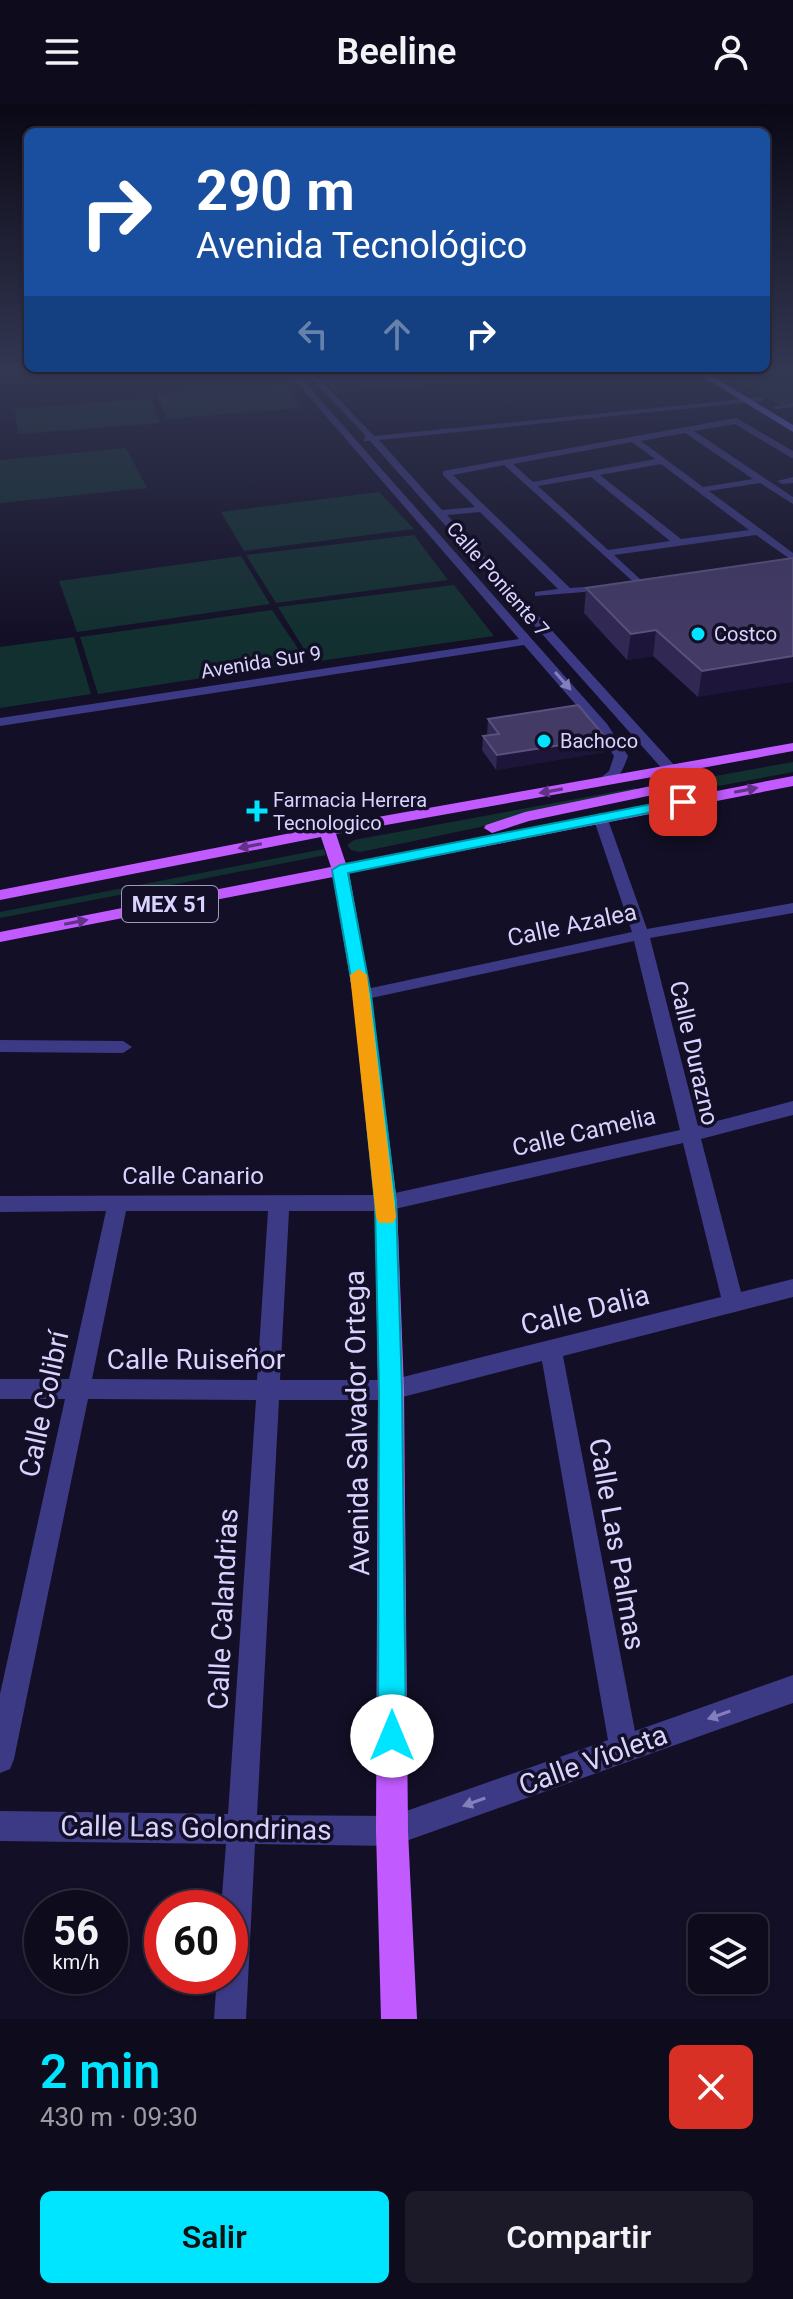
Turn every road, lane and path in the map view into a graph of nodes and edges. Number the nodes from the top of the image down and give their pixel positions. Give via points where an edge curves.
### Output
1 (368, 459) edge
2 (391, 459) edge
3 (521, 459) edge
4 (732, 459) edge
5 (661, 461) joint
6 (506, 462) junction
7 (592, 473) junction
8 (763, 480) junction
9 (531, 485) junction
10 (699, 490) junction
11 (793, 501) edge
12 (478, 505) junction
13 (437, 510) junction
14 (757, 532) junction
15 (679, 543) junction
16 (605, 553) junction
17 (793, 560) edge
18 (777, 565) edge
19 (653, 581) edge
20 (638, 583) junction
21 (567, 591) junction
22 (539, 594) dead end
23 (529, 641) junction
24 (0, 722) edge
25 (793, 747) edge
26 (670, 769) junction
27 (604, 781) junction
28 (793, 781) edge
29 (600, 817) junction
30 (327, 831) junction
31 (421, 853) junction
32 (340, 870) junction
33 (0, 895) edge
34 (793, 908) edge
35 (641, 935) junction
36 (0, 937) edge
37 (362, 995) junction
38 (0, 1046) edge
39 (123, 1047) dead end
40 (793, 1108) edge
41 (689, 1135) junction
42 (118, 1202) junction
43 (279, 1202) junction
44 (386, 1203) junction
45 (0, 1204) edge
46 (793, 1288) edge
47 (733, 1303) junction
48 (551, 1349) junction
49 (0, 1389) edge
50 (78, 1389) junction
51 (268, 1390) junction
52 (391, 1390) junction
53 (793, 1689) edge
54 (624, 1749) junction
55 (0, 1759) edge
56 (0, 1826) edge
57 (241, 1829) junction
58 (392, 1831) junction
59 (230, 2019) edge
60 (399, 2019) edge

1 - 23 street, Calle Poniente 7
2 - 13 street, Calle Poniente 7
3 - 6 street
4 - 8 street
5 - 7 street
5 - 10 street
6 - 9 street
6 - 12 street via 446,473
7 - 9 street
7 - 15 street
8 - 10 street
8 - 11 street
9 - 16 street
10 - 14 street
12 - 13 street
12 - 21 street
13 - 26 street, Calle Poniente 7
14 - 15 street
14 - 17 street
15 - 16 street
16 - 20 street
17 - 18 street
19 - 20 street
20 - 21 street
21 - 22 street
23 - 24 street, Avenida Sur 9
23 -> 27 street, Calle Poniente 7 via 621,756 615,773
25 - 26 main road, MEX 51
26 - 27 main road, MEX 51
26 - 31 main road via 657,790 525,817
27 -> 30 main road, MEX 51
29 -> 28 main road, MEX 51
29 - 31 main road, MEX 51
29 - 35 street, Calle Durazno
30 - 32 main road, Avenida Salvador Ortega
30 -> 33 main road, MEX 51
31 - 32 main road, MEX 51
36 -> 32 main road, MEX 51
32 - 37 main road, Avenida Salvador Ortega
34 - 35 street, Calle Azalea
35 - 37 street, Calle Azalea
35 - 41 street, Calle Durazno
37 - 44 main road, Avenida Salvador Ortega
38 - 39 street
40 - 41 street, Calle Camelia
41 - 44 street, Calle Camelia
41 - 47 street, Calle Durazno
42 - 43 street, Calle Canario
42 - 45 street, Calle Canario
42 - 50 street, Calle Colibrí
43 - 44 street, Calle Canario
43 - 51 street, Calle Calandrias
44 - 52 main road, Avenida Salvador Ortega
46 - 47 street, Calle Dalia
47 - 48 street, Calle Dalia
48 - 52 street, Calle Dalia
48 - 54 street, Calle Las Palmas
49 - 50 street, Calle Ruiseñor
50 - 51 street, Calle Ruiseñor
50 - 55 street, Calle Colibrí
51 - 52 street, Calle Ruiseñor
51 - 57 street, Calle Calandrias
52 - 58 main road, Avenida Salvador Ortega
53 -> 54 street, Calle Violeta
54 -> 58 street, Calle Violeta
56 - 57 street, Calle Las Golondrinas
57 - 58 street, Calle Las Golondrinas
57 - 59 street, Calle Calandrias
58 - 60 main road, Avenida Salvador Ortega

